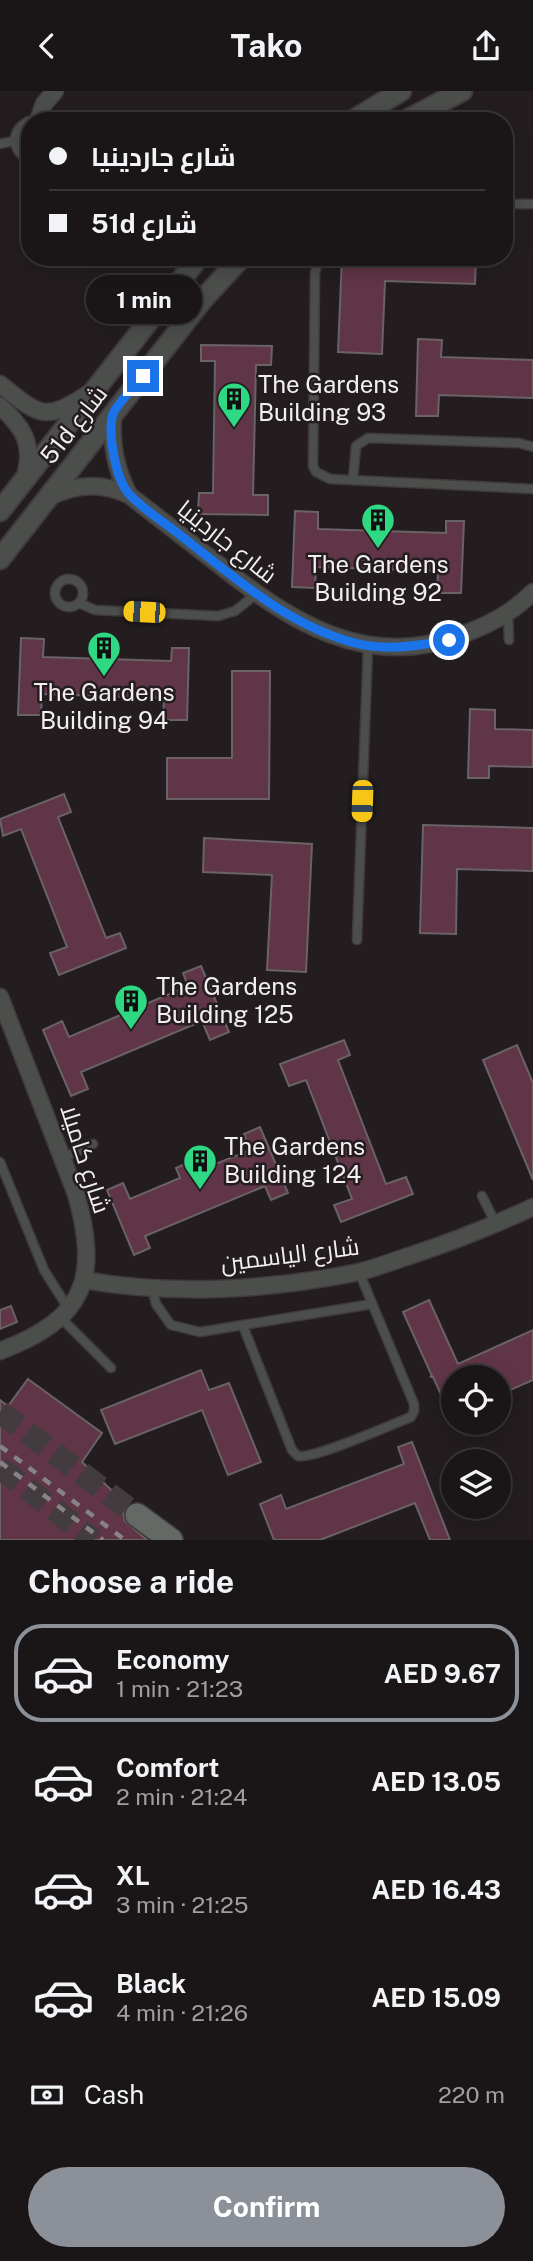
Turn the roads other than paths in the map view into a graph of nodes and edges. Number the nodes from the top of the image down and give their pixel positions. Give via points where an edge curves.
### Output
1 (55, 91) edge
2 (401, 91) edge
3 (462, 91) edge
4 (41, 112) edge
5 (367, 112) edge
6 (422, 112) edge
7 (21, 132) edge
8 (18, 140) junction
9 (0, 144) edge
10 (21, 147) edge
11 (513, 204) edge
12 (533, 204) edge
13 (192, 266) edge
14 (234, 266) edge
15 (317, 266) edge
16 (0, 384) edge
17 (93, 391) junction
18 (0, 406) edge
19 (113, 414) junction
20 (533, 447) edge
21 (24, 480) junction
22 (353, 480) junction
23 (533, 489) edge
24 (129, 495) junction
25 (49, 497) junction
26 (0, 511) edge
27 (0, 559) edge
28 (533, 592) edge
29 (256, 594) junction
30 (79, 603) dead end
31 (508, 615) junction
32 (509, 640) dead end
33 (368, 646) junction
34 (357, 940) dead end
35 (0, 997) edge
36 (93, 1145) dead end
37 (64, 1158) junction
38 (0, 1162) edge
39 (482, 1196) dead end
40 (533, 1207) edge
41 (496, 1224) junction
42 (359, 1272) junction
43 (84, 1280) junction
44 (152, 1288) junction
45 (372, 1304) junction
46 (64, 1313) junction
47 (243, 1326) junction
48 (3, 1353) edge
49 (111, 1368) dead end
50 (137, 1515) tunnel mouth
51 (171, 1540) edge

1 - 4 street
2 - 5 street
3 - 6 street
7 - 8 street
8 - 9 lane
8 - 10 street
11 - 12 lane
13 - 17 street, 51d شارع
14 - 19 street, 51d شارع
15 - 22 lane via 313,466 330,479
16 - 17 street via 45,413 66,408
17 - 21 street, 51d شارع
18 - 21 street via 18,422 26,437 29,464
19 - 24 street via 114,457
19 - 25 street, 51d شارع
20 - 22 lane via 368,438 356,446
21 - 26 street, 51d شارع
22 - 23 lane
24 - 25 street, شارع جاردينيا via 89,485
24 - 29 street, شارع جاردينيا
25 - 27 street, 51d شارع
28 - 31 street, شارع جاردينيا
29 - 30 lane via 235,611 218,616 95,610
29 - 33 street, شارع جاردينيا via 326,634
31 - 32 lane
31 - 33 street, شارع جاردينيا via 449,640 421,646
33 - 34 lane
35 - 37 street, شارع كاميلا
36 - 37 lane
37 - 43 street, شارع كاميلا via 83,1217 88,1261
38 - 46 lane
39 - 41 lane
40 - 41 street, شارع الياسمين
41 - 42 street, شارع الياسمين
42 - 44 street, شارع الياسمين via 251,1286
42 - 45 lane
43 - 44 street, شارع الياسمين
43 - 46 street, شارع كاميلا
44 - 47 lane via 161,1313 172,1325 200,1332
45 - 47 lane
45 - 47 lane via 414,1404 413,1414 304,1457 292,1450
46 - 48 street, شارع كاميلا
46 - 49 lane
50 - 51 main road

